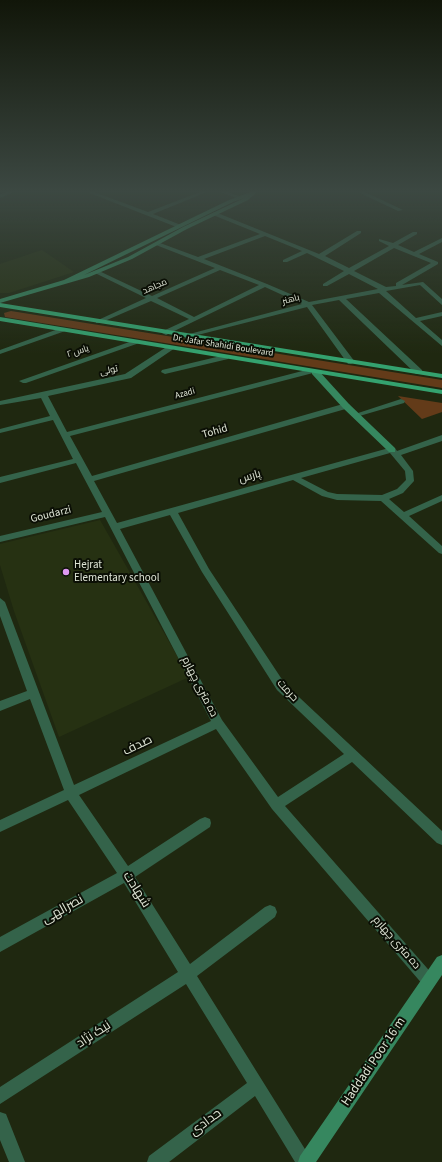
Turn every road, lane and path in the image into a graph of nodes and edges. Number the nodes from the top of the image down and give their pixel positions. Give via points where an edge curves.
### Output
1 (141, 246) edge
2 (153, 246) edge
3 (163, 246) edge
4 (233, 246) edge
5 (295, 246) edge
6 (336, 246) edge
7 (392, 246) edge
8 (397, 246) edge
9 (430, 246) edge
10 (307, 251) junction
11 (414, 254) junction
12 (320, 256) junction
13 (197, 260) junction
14 (285, 261) dead end
15 (439, 263) edge
16 (220, 268) junction
17 (350, 271) junction
18 (98, 272) junction
19 (66, 281) junction
20 (325, 284) dead end
21 (265, 285) junction
22 (385, 289) junction
23 (340, 297) junction
24 (152, 298) junction
25 (0, 301) edge
26 (442, 303) edge
27 (308, 304) junction
28 (0, 305) edge
29 (442, 314) edge
30 (0, 319) edge
31 (194, 319) junction
32 (414, 320) junction
33 (98, 322) junction
34 (64, 330) junction
35 (166, 332) junction
36 (186, 336) junction
37 (138, 342) junction
38 (442, 344) edge
39 (171, 348) junction
40 (0, 352) edge
41 (225, 357) junction
42 (351, 362) junction
43 (312, 371) junction
44 (165, 372) dead end
45 (419, 372) junction
46 (442, 376) edge
47 (23, 380) dead end
48 (442, 392) edge
49 (43, 395) junction
50 (401, 401) dead end
51 (0, 403) edge
52 (346, 406) junction
53 (356, 416) junction
54 (55, 417) junction
55 (0, 430) edge
56 (65, 435) junction
57 (442, 438) edge
58 (394, 452) junction
59 (79, 460) junction
60 (293, 477) junction
61 (0, 480) edge
62 (89, 480) junction
63 (383, 498) junction
64 (442, 498) edge
65 (172, 511) junction
66 (107, 514) junction
67 (402, 516) junction
68 (115, 527) junction
69 (0, 539) edge
70 (442, 551) edge
71 (1, 608) edge
72 (34, 693) junction
73 (0, 706) edge
74 (218, 723) junction
75 (353, 755) junction
76 (71, 793) junction
77 (276, 805) junction
78 (205, 823) dead end
79 (0, 826) edge
80 (442, 840) edge
81 (126, 875) junction
82 (270, 912) dead end
83 (0, 945) edge
84 (442, 962) edge
85 (188, 974) junction
86 (429, 982) junction
87 (257, 1085) junction
88 (0, 1096) edge
89 (0, 1120) edge
90 (17, 1162) edge
91 (155, 1162) edge
92 (305, 1162) edge

1 - 19 street
2 - 18 street
3 - 13 street
4 - 13 street
5 - 10 street
6 - 12 street
7 - 17 street
8 - 11 street
9 - 11 street
10 - 12 street
10 - 14 street
11 - 15 street
12 - 17 street
13 - 16 street
15 - 22 street
16 - 21 street
16 - 24 street, مجاهد
17 - 20 street
17 - 22 street
18 - 19 street
18 - 24 street
19 - 25 street
21 - 27 street
21 - 31 street
22 - 23 street, باهنر
22 - 26 street, باهنر via 421,283
22 - 32 street
23 - 27 street, باهنر
23 - 45 street
24 - 31 street
24 - 33 street, مجاهد
27 - 36 street, باهنر
27 - 42 street
28 - 33 main road, Dr. Jafar Shahidi Boulevard
29 - 32 street
30 - 34 main road, Dr. Jafar Shahidi Boulevard
31 - 35 street
32 - 38 street
33 - 35 main road, Dr. Jafar Shahidi Boulevard
34 - 37 main road, Dr. Jafar Shahidi Boulevard
34 - 40 street
35 - 36 main road, Dr. Jafar Shahidi Boulevard
36 - 42 main road, Dr. Jafar Shahidi Boulevard
37 - 39 main road, Dr. Jafar Shahidi Boulevard
37 - 47 street, یاس ۲
39 - 41 main road, Dr. Jafar Shahidi Boulevard
39 - 49 street, تولی via 128,376
41 - 43 main road, Dr. Jafar Shahidi Boulevard
41 - 44 street
42 - 45 main road, Dr. Jafar Shahidi Boulevard
43 - 48 main road, Dr. Jafar Shahidi Boulevard
43 - 52 street
43 - 56 street, Azadi
45 - 46 main road, Dr. Jafar Shahidi Boulevard
49 - 51 street
49 - 54 street, ده متری چهارم
50 - 53 street
52 - 53 street
52 - 62 street, Tohid
53 - 58 street
54 - 55 street
54 - 56 street, ده متری چهارم
56 - 59 street, ده متری چهارم
57 - 58 street, پارس
58 - 60 street, پارس
58 - 63 street via 409,471 410,481 400,491
59 - 61 street
59 - 62 street, ده متری چهارم
60 - 63 street via 325,494 338,497
60 - 65 street, پارس
62 - 66 street, ده متری چهارم
63 - 67 street
64 - 67 street
65 - 68 street, پارس
65 - 75 street, حرمت via 205,570 281,687
66 - 68 street, ده متری چهارم
66 - 69 street, Goudarzi
67 - 70 street
68 - 74 street, ده متری چهارم
71 - 72 street, شهادت
72 - 73 street
72 - 76 street, شهادت
74 - 76 street, صدف
74 - 77 street, ده متری چهارم
75 - 77 street
75 - 80 street, حرمت
76 - 79 street, صدف
76 - 81 street, شهادت
77 - 86 street, ده متری چهارم
78 - 81 street, نصرالهی
81 - 83 street, نصرالهی
81 - 85 street, شهادت
82 - 85 street, نیک نژاد
84 - 86 street, Haddadi Poor 16 m
85 - 87 street, شهادت
85 - 88 street, نیک نژاد
86 - 92 street, Haddadi Poor 16 m
87 - 91 street, حدادی
87 - 92 street, شهادت
89 - 90 street

